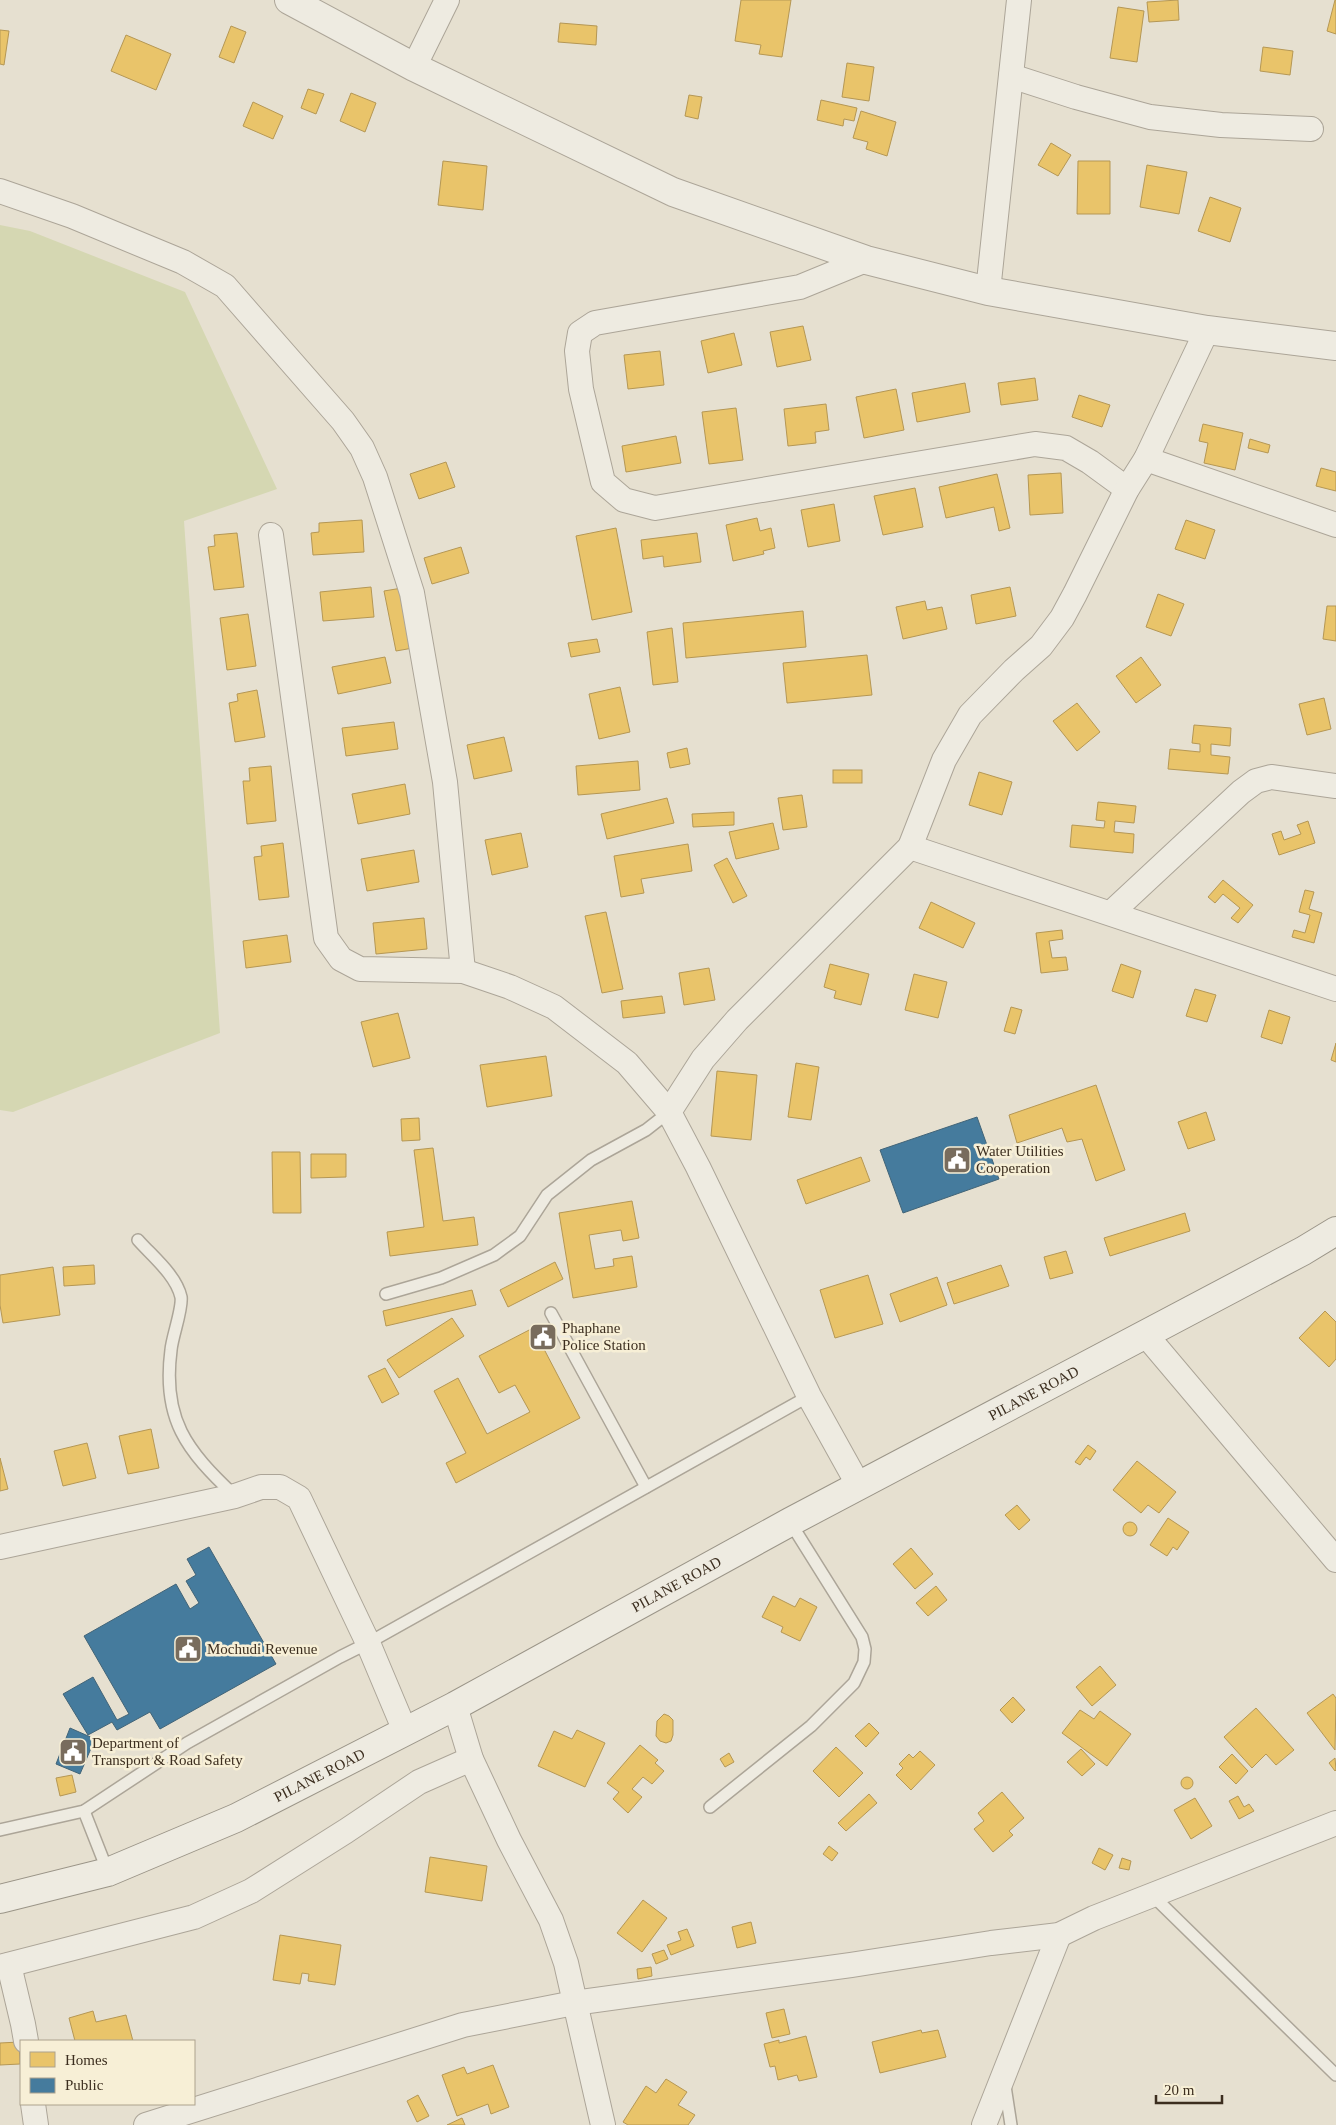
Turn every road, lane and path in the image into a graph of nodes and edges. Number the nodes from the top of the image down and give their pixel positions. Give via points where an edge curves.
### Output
1 (289, 0) edge
2 (447, 0) edge
3 (1019, 0) edge
4 (414, 67) junction
5 (1011, 76) junction
6 (1312, 129) dead end
7 (0, 191) edge
8 (866, 260) junction
9 (988, 291) junction
10 (1207, 330) junction
11 (1336, 346) edge
12 (1146, 459) junction
13 (1127, 489) junction
14 (1336, 525) edge
15 (271, 535) dead end
16 (1336, 786) edge
17 (910, 848) junction
18 (1111, 913) junction
19 (463, 972) junction
20 (1336, 989) edge
21 (669, 1112) junction
22 (1336, 1231) edge
23 (138, 1240) dead end
24 (386, 1294) dead end
25 (551, 1313) dead end
26 (1144, 1334) junction
27 (809, 1396) junction
28 (860, 1486) junction
29 (646, 1487) junction
30 (235, 1496) junction
31 (790, 1522) junction
32 (0, 1547) edge
33 (1336, 1560) edge
34 (368, 1643) junction
35 (455, 1706) junction
36 (405, 1731) junction
37 (472, 1759) junction
38 (710, 1807) dead end
39 (84, 1811) junction
40 (1336, 1823) edge
41 (0, 1830) edge
42 (108, 1872) junction
43 (1152, 1895) junction
44 (0, 1899) edge
45 (1059, 1935) junction
46 (4, 1966) edge
47 (574, 2003) junction
48 (26, 2040) edge
49 (1003, 2074) junction
50 (1336, 2075) edge
51 (33, 2105) edge
52 (36, 2125) edge
53 (146, 2125) edge
54 (603, 2125) edge
55 (984, 2125) edge
56 (1011, 2125) edge

1 - 4 main road
2 - 4 street
3 - 5 street
4 - 8 main road via 672,192
5 - 6 street via 1150,117 1221,126
5 - 9 street
7 - 19 street via 72,216 183,262 225,286 343,421 362,448 375,477 412,593 445,782
8 - 9 main road
8 - 13 street via 800,287 595,323 580,333 577,351 581,389 603,482 624,500 654,508 1035,444 1066,448
9 - 10 main road
10 - 11 main road
10 - 12 street
12 - 13 street
12 - 14 street
13 - 17 street via 1062,618 1041,646 970,715 944,760
15 - 19 street via 326,938 341,959 360,969
16 - 18 street via 1272,777 1256,781 1240,792
17 - 18 street
17 - 21 street via 737,1020 703,1059
18 - 20 street
19 - 21 street via 510,987 554,1007 627,1063
21 - 24 lane via 646,1130 590,1160 547,1195 520,1236 494,1255 441,1278
21 - 27 street
22 - 26 main road, PILANE ROAD
23 - 30 lane via 176,1283 181,1299 171,1349 168,1386 173,1414 191,1449
25 - 29 lane
26 - 28 main road, PILANE ROAD
26 - 33 street
27 - 28 street
27 - 29 lane
28 - 31 main road, PILANE ROAD
29 - 34 lane
30 - 32 street
30 - 34 street via 261,1487 280,1487 299,1498
31 - 35 main road, PILANE ROAD
31 - 38 lane via 862,1637 864,1662 854,1683 811,1726
34 - 36 street
34 - 39 lane via 188,1743
35 - 36 main road, PILANE ROAD
35 - 37 street
36 - 42 main road, PILANE ROAD via 236,1818
37 - 46 street via 419,1782 251,1891 194,1917
37 - 47 street via 551,1920 566,1963
39 - 41 lane
39 - 42 lane
40 - 43 street
42 - 44 main road, PILANE ROAD
43 - 45 street
43 - 50 lane
45 - 47 street
45 - 49 street
46 - 48 street
47 - 53 street via 463,2025
47 - 54 street
49 - 55 street
49 - 56 lane
51 - 52 street

